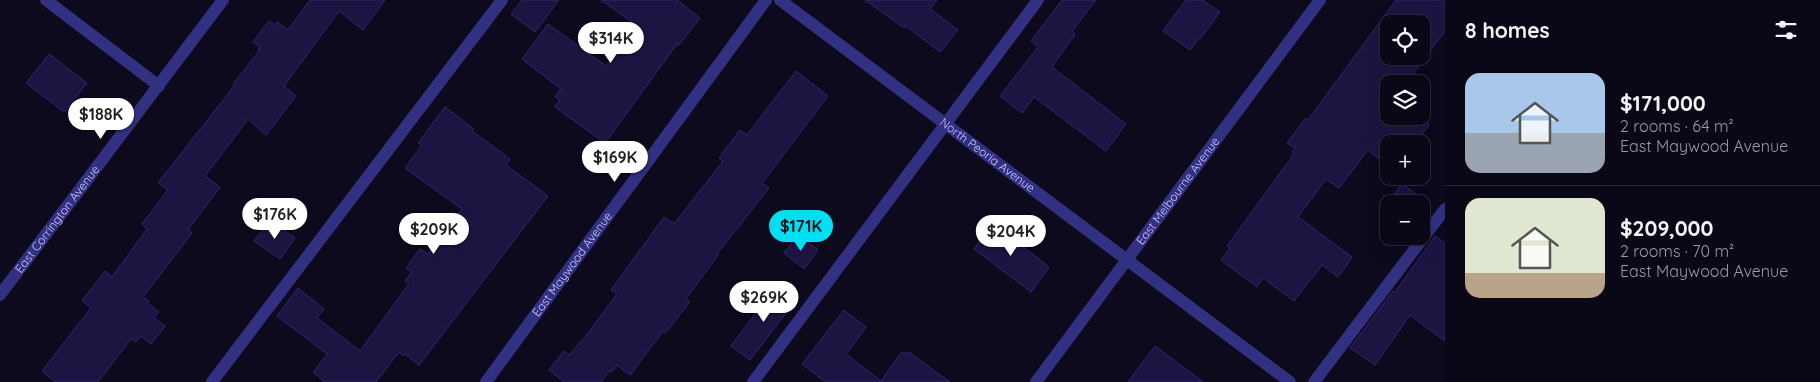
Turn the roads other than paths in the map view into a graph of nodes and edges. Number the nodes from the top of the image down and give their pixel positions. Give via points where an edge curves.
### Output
1 (46, 0) edge
2 (223, 0) edge
3 (502, 0) edge
4 (766, 0) edge
5 (780, 0) edge
6 (1038, 0) edge
7 (1320, 0) edge
8 (159, 86) junction
9 (945, 123) junction
10 (1445, 208) edge
11 (1128, 260) junction
12 (0, 295) edge
13 (212, 382) edge
14 (486, 382) edge
15 (753, 382) edge
16 (1036, 382) edge
17 (1290, 382) edge
18 (1314, 382) edge

1 - 8 street
2 - 8 street, East Corrington Avenue
3 - 13 street
4 - 14 street, East Maywood Avenue
5 - 9 street, North Peoria Avenue
6 - 9 street
7 - 11 street, East Melbourne Avenue
8 - 12 street, East Corrington Avenue
9 - 11 street, North Peoria Avenue
9 - 15 street
10 - 18 street
11 - 16 street, East Melbourne Avenue
11 - 17 street, North Peoria Avenue

